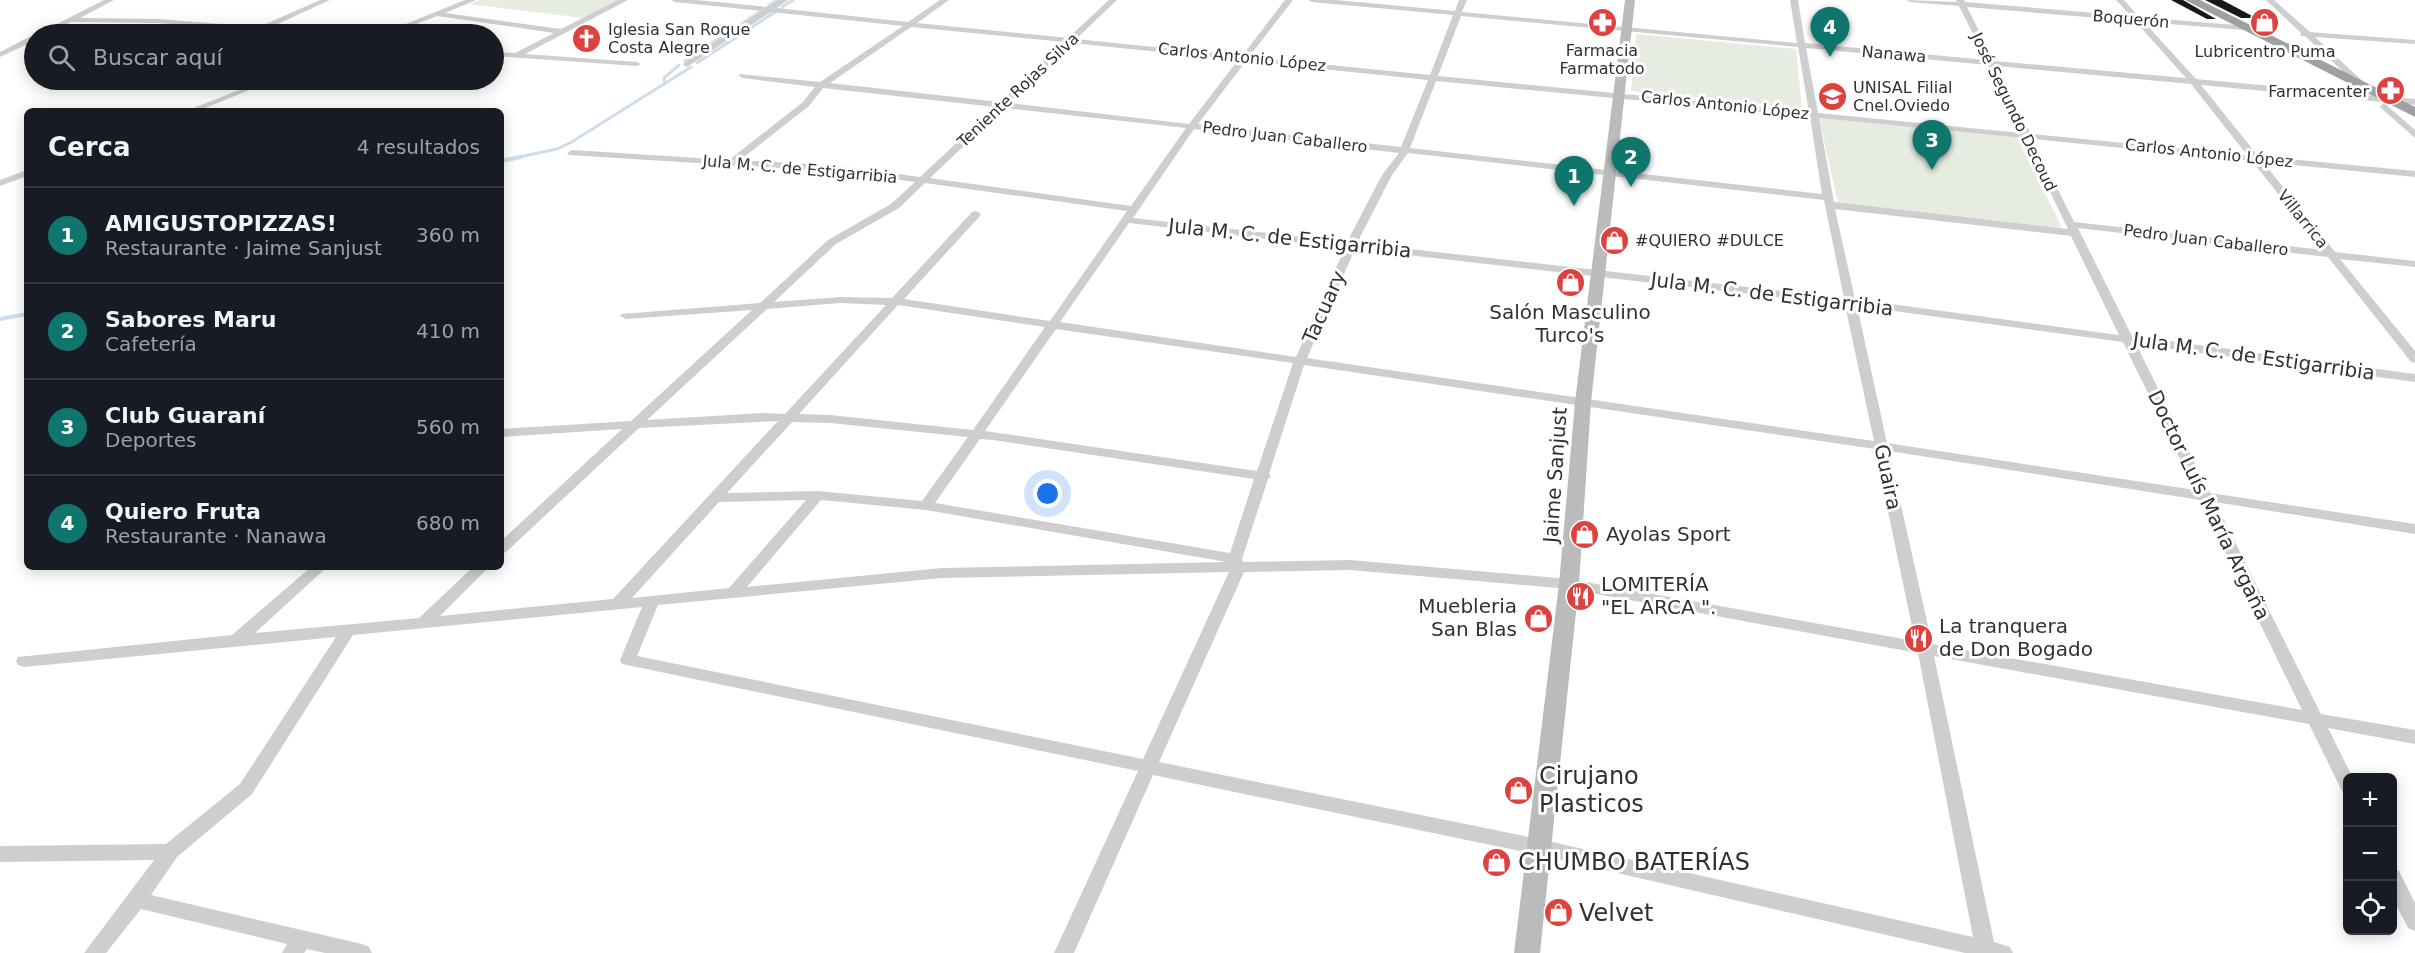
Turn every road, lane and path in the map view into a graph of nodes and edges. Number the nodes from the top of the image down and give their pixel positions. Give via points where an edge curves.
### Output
1 (110, 0) edge
2 (326, 0) edge
3 (472, 0) edge
4 (624, 0) edge
5 (675, 0) edge
6 (784, 0) edge
7 (945, 0) edge
8 (1113, 0) edge
9 (1289, 0) edge
10 (1312, 0) edge
11 (1462, 0) edge
12 (1630, 0) edge
13 (1794, 0) edge
14 (1910, 0) edge
15 (2120, 0) edge
16 (2191, 0) edge
17 (2270, 0) edge
18 (1961, 2) edge
19 (771, 9) junction
20 (437, 14) junction
21 (1458, 14) junction
22 (71, 20) junction
23 (2136, 20) junction
24 (914, 23) junction
25 (62, 24) edge
26 (197, 24) edge
27 (272, 24) edge
28 (411, 24) edge
29 (2244, 28) junction
30 (1627, 29) junction
31 (563, 32) junction
32 (2304, 34) junction
33 (1072, 39) junction
34 (2415, 42) edge
35 (24, 43) edge
36 (1803, 45) junction
37 (0, 55) edge
38 (504, 55) edge
39 (515, 56) junction
40 (1245, 57) junction
41 (1990, 63) junction
42 (637, 64) dead end
43 (687, 65) dead end
44 (743, 76) dead end
45 (1433, 78) junction
46 (2194, 82) junction
47 (820, 86) junction
48 (244, 90) edge
49 (1619, 94) junction
50 (2369, 94) junction
51 (2415, 102) edge
52 (2386, 103) junction
53 (1002, 104) junction
54 (198, 108) edge
55 (1812, 114) junction
56 (2415, 114) edge
57 (2415, 123) edge
58 (1192, 126) junction
59 (2025, 135) junction
60 (2415, 135) edge
61 (1404, 152) junction
62 (572, 153) dead end
63 (2254, 158) junction
64 (732, 162) junction
65 (2415, 174) edge
66 (24, 175) edge
67 (1609, 175) junction
68 (922, 180) junction
69 (0, 183) edge
70 (1829, 201) junction
71 (976, 214) dead end
72 (1132, 215) junction
73 (2072, 228) junction
74 (1351, 245) junction
75 (2331, 254) junction
76 (2415, 264) edge
77 (1598, 273) junction
78 (897, 302) junction
79 (1851, 302) junction
80 (764, 306) junction
81 (626, 316) dead end
82 (1053, 324) junction
83 (2126, 339) junction
84 (2415, 359) edge
85 (1299, 363) junction
86 (2415, 378) edge
87 (1583, 402) junction
88 (790, 418) junction
89 (634, 424) junction
90 (504, 433) edge
91 (977, 435) junction
92 (1882, 447) junction
93 (1264, 476) junction
94 (818, 495) junction
95 (715, 498) junction
96 (2206, 498) junction
97 (926, 506) junction
98 (2415, 529) edge
99 (504, 546) edge
100 (1237, 564) junction
101 (317, 570) edge
102 (479, 570) edge
103 (1569, 584) junction
104 (734, 593) junction
105 (652, 601) junction
106 (616, 604) junction
107 (423, 623) junction
108 (348, 630) junction
109 (236, 641) junction
110 (1925, 649) junction
111 (24, 661) dead end
112 (2314, 718) junction
113 (2415, 737) edge
114 (1150, 766) junction
115 (2343, 776) edge
116 (1539, 848) junction
117 (170, 852) junction
118 (0, 854) edge
119 (2394, 881) edge
120 (137, 900) junction
121 (2415, 922) edge
122 (298, 946) edge
123 (1986, 951) edge
124 (94, 953) edge
125 (362, 953) edge
126 (1064, 953) edge
127 (1527, 953) edge
128 (2003, 953) edge

1 - 22 street
2 - 27 street
3 - 20 street
4 - 31 street
5 - 19 street, Carlos Antonio López
6 - 19 street
7 - 24 street
8 - 33 street, Teniente Rojas Silva
9 - 40 street
10 - 21 street, Nanawa
11 - 21 street, Tacuary
12 - 30 main road, Jaime Sanjust
13 - 36 street, Guaira
14 - 18 street, Boquerón
15 - 23 street, Villarrica
16 - 29 highway
17 - 32 street
18 - 23 street, Boquerón
18 - 41 street, José Segundo Decoud
19 - 24 street, Carlos Antonio López
19 - 43 street
20 - 28 street
20 - 31 street
21 - 30 street, Nanawa
21 - 45 street, Tacuary
22 - 25 street
22 - 26 street
23 - 29 street, Boquerón
23 - 46 street, Villarrica
24 - 33 street, Carlos Antonio López
24 - 47 street
29 - 50 highway
30 - 36 street, Nanawa
30 - 49 main road, Jaime Sanjust
31 - 39 street
32 - 34 street
32 - 50 street
33 - 40 street, Carlos Antonio López
33 - 53 street, Teniente Rojas Silva
35 - 37 street
36 - 41 street, Nanawa
36 - 55 street, Guaira
38 - 39 street
39 - 42 street
40 - 45 street, Carlos Antonio López
40 - 58 street
41 - 46 street, Nanawa
41 - 59 street, José Segundo Decoud
44 - 47 street, Pedro Juan Caballero
45 - 49 street, Carlos Antonio López
45 - 61 street, Tacuary
46 - 50 street, Nanawa
46 - 63 street, Villarrica
47 - 53 street, Pedro Juan Caballero
47 - 64 street via 806,104
48 - 54 street
49 - 55 street, Carlos Antonio López
49 - 67 main road, Jaime Sanjust
50 - 52 highway
51 - 52 street
52 - 56 highway
52 - 57 highway
52 - 60 street
53 - 58 street, Pedro Juan Caballero
53 - 68 street, Teniente Rojas Silva
55 - 59 street, Carlos Antonio López
55 - 70 street, Guaira
58 - 61 street, Pedro Juan Caballero
58 - 72 street
59 - 63 street, Carlos Antonio López
59 - 73 street, José Segundo Decoud
61 - 67 street, Pedro Juan Caballero
61 - 74 street, Tacuary via 1387,175
62 - 64 street, Jula M. C. de Estigarribia
63 - 65 street, Carlos Antonio López
63 - 75 street, Villarrica
64 - 68 street, Jula M. C. de Estigarribia via 841,169
66 - 69 street
67 - 70 street, Pedro Juan Caballero
67 - 77 main road, Jaime Sanjust
68 - 72 street, Jula M. C. de Estigarribia
68 - 80 street, Teniente Rojas Silva via 895,206 832,242
70 - 73 street, Pedro Juan Caballero
70 - 79 street, Guaira
71 - 78 street
72 - 74 street, Jula M. C. de Estigarribia
72 - 82 street
73 - 75 street, Pedro Juan Caballero
73 - 83 street, Doctor Luís María Argaña
74 - 77 street, Jula M. C. de Estigarribia
74 - 85 street, Tacuary
75 - 76 street, Pedro Juan Caballero
75 - 84 street, Villarrica
77 - 79 street, Jula M. C. de Estigarribia
77 - 87 main road, Jaime Sanjust
78 - 80 street via 840,300
78 - 82 street
78 - 88 street
79 - 83 street, Jula M. C. de Estigarribia
79 - 92 street, Guaira
80 - 81 street
80 - 89 street, Teniente Rojas Silva
82 - 85 street
82 - 91 street
83 - 86 street, Jula M. C. de Estigarribia
83 - 96 street, Doctor Luís María Argaña
85 - 87 street
85 - 93 street, Tacuary
87 - 92 street
87 - 103 main road, Jaime Sanjust
88 - 89 street
88 - 91 street
88 - 95 street
89 - 90 street
89 - 99 street, Teniente Rojas Silva
91 - 93 street
91 - 97 street
92 - 96 street
92 - 110 street, Guaira
93 - 100 street, Tacuary
94 - 95 street
94 - 97 street
94 - 104 street
95 - 106 street
96 - 98 street
96 - 112 street, Doctor Luís María Argaña
97 - 100 street
100 - 103 street via 1350,565
100 - 104 street via 942,573
100 - 114 street, Tacuary
101 - 109 street
102 - 107 street
103 - 110 street
103 - 116 main road, Jaime Sanjust
104 - 105 street
105 - 106 street
105 - 114 street via 628,660
106 - 107 street
107 - 108 street
108 - 109 street
108 - 117 street via 246,789
109 - 111 street
110 - 112 street
110 - 123 street, Guaira
112 - 113 street
112 - 115 street, Doctor Luís María Argaña
114 - 116 street
114 - 126 street, Tacuary
116 - 123 street
116 - 127 main road, Jaime Sanjust
117 - 118 street
117 - 120 street
119 - 121 street
120 - 122 street
120 - 124 street
122 - 125 street
123 - 128 street

